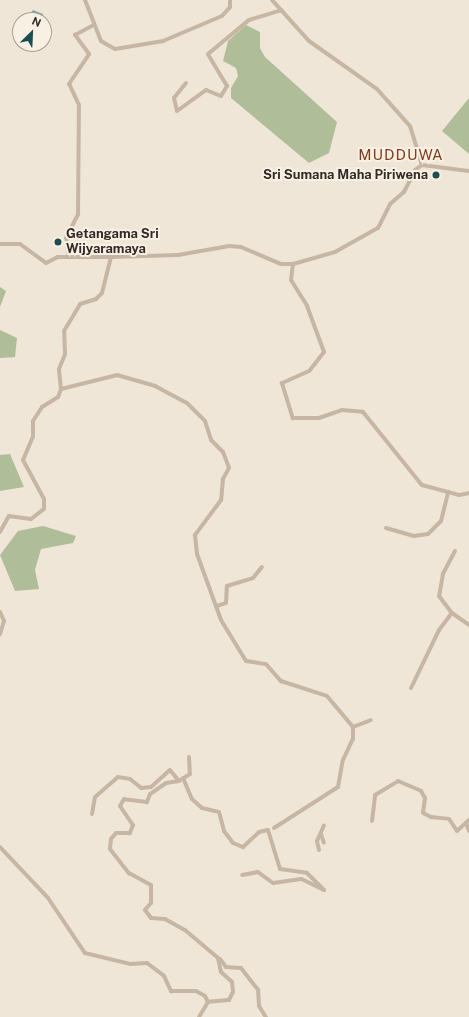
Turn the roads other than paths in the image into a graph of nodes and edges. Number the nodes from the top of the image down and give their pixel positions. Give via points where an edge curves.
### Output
1 (85, 0) edge
2 (230, 0) edge
3 (272, 0) edge
4 (282, 10) junction
5 (92, 26) junction
6 (186, 83) dead end
7 (422, 165) junction
8 (469, 171) edge
9 (0, 244) edge
10 (69, 256) junction
11 (111, 257) junction
12 (293, 264) junction
13 (61, 389) junction
14 (448, 492) junction
15 (469, 493) edge
16 (386, 528) dead end
17 (0, 532) edge
18 (456, 551) dead end
19 (262, 567) dead end
20 (217, 606) junction
21 (0, 612) edge
22 (452, 613) junction
23 (469, 625) edge
24 (0, 634) edge
25 (411, 688) dead end
26 (371, 720) dead end
27 (353, 727) junction
28 (189, 757) dead end
29 (181, 780) junction
30 (92, 814) dead end
31 (372, 821) dead end
32 (467, 821) edge
33 (324, 825) dead end
34 (274, 828) dead end
35 (469, 830) edge
36 (321, 834) junction
37 (324, 843) dead end
38 (0, 847) edge
39 (319, 850) dead end
40 (242, 875) dead end
41 (218, 958) junction
42 (208, 1002) junction
43 (199, 1017) edge
44 (266, 1017) edge

1 - 5 street
2 - 5 street via 230,7 222,16 146,45 109,48
3 - 4 street
4 - 6 street via 245,23 208,54 227,86 221,96 206,90 177,111 174,98
4 - 7 street via 308,41 377,89 410,126
5 - 10 street via 75,35 89,54 69,84 78,97 79,128 78,214 66,238
7 - 8 street
7 - 12 street via 415,170 404,192 390,204 381,224 371,235 335,252
9 - 10 street via 20,244 46,263
10 - 11 street
11 - 12 street via 178,255 229,246 241,247 281,264
11 - 13 street via 102,293 96,299 80,304 64,331 65,354 58,373
12 - 14 street via 291,280 307,306 324,352 309,371 282,383 293,418 319,418 342,410 363,412 422,485
13 - 17 street via 58,397 36,413 33,437 24,460 44,499 44,509 31,518 9,516
13 - 20 street via 117,375 155,386 187,403 205,421 211,440 221,449 229,468 223,479 221,500 195,535 197,554
14 - 15 street
14 - 16 street via 440,521 428,534 414,536
18 - 22 street via 443,574 439,596
19 - 20 street via 253,578 227,586 226,603
20 - 27 street via 246,662 266,664 281,681 327,696
21 - 24 street via 4,621
22 - 23 street
22 - 25 street via 439,630
26 - 27 street
27 - 34 street via 353,738 343,760 338,787
28 - 29 street via 190,774
29 - 30 street via 170,770 151,787 142,788 130,779 118,777 95,798
29 - 40 street via 202,808 219,812 224,831 233,843 243,847 260,832 268,830 280,869 307,873 324,890 301,879 273,883 258,872
29 - 41 street via 166,783 150,794 147,802 124,799 120,806 132,825 130,833 116,833 111,839 110,849 129,873 151,886 151,903 145,910 152,918 165,919 185,930
31 - 32 street via 376,795 398,780 424,794 423,813 450,819 457,831
32 - 35 street
33 - 36 street
36 - 37 street
36 - 39 street
38 - 42 street via 48,898 85,952 130,964 147,963 161,972 171,991 196,991
41 - 42 street via 221,972 232,982 233,992 229,1000
41 - 44 street via 226,967 241,968 258,990 259,1006
42 - 43 street

